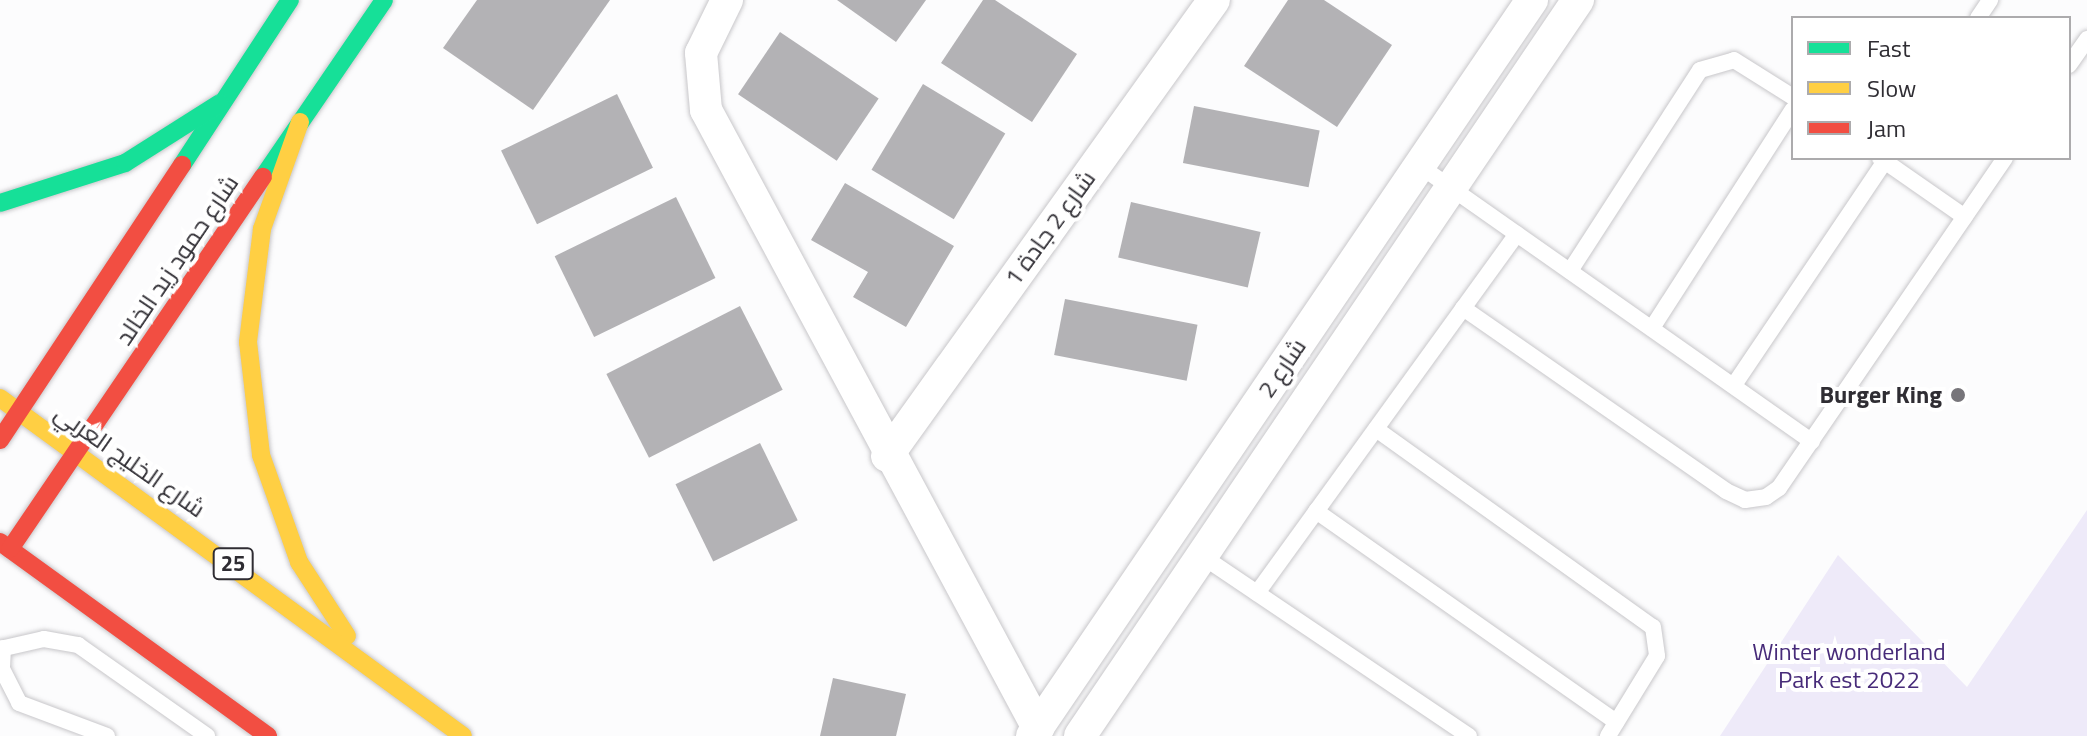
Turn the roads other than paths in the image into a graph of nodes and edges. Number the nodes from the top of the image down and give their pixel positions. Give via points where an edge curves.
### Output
1 (290, 0) edge
2 (384, 0) edge
3 (727, 0) edge
4 (1214, 0) edge
5 (1532, 0) edge
6 (1578, 0) edge
7 (2087, 39) edge
8 (2071, 62) edge
9 (1791, 96) edge
10 (220, 103) junction
11 (1791, 112) edge
12 (300, 122) junction
13 (1883, 160) edge
14 (1885, 160) edge
15 (2004, 160) edge
16 (1420, 166) junction
17 (1451, 188) junction
18 (0, 203) edge
19 (1965, 217) junction
20 (1517, 234) junction
21 (1570, 271) junction
22 (1463, 308) junction
23 (1652, 328) junction
24 (1734, 385) junction
25 (0, 398) edge
26 (19, 412) junction
27 (1376, 429) junction
28 (0, 440) edge
29 (1812, 441) junction
30 (76, 450) junction
31 (887, 456) junction
32 (1316, 511) junction
33 (5, 545) edge
34 (1202, 556) junction
35 (1257, 593) junction
36 (1, 649) edge
37 (361, 658) junction
38 (1041, 724) edge
39 (1612, 729) edge
40 (1083, 732) edge
41 (107, 736) edge
42 (207, 736) edge
43 (268, 736) edge
44 (463, 736) edge
45 (1469, 736) edge

1 - 10 main road, شارع حمود زيد الخالد
2 - 12 main road, شارع حمود زيد الخالد
3 - 31 street via 701,53 706,110
4 - 31 street, شارع 2 جادة 1
5 - 16 street, شارع 2
6 - 17 street, شارع 2
7 - 8 lane
9 - 21 lane via 1734,60 1700,70
10 - 18 main road via 125,163
10 - 26 main road, شارع حمود زيد الخالد
11 - 23 lane
12 - 30 main road, شارع حمود زيد الخالد
12 - 37 main road via 262,229 250,356 261,455 299,562
13 - 24 lane
14 - 19 lane
15 - 19 lane
16 - 17 lane
16 - 38 street, شارع 2
17 - 20 lane
17 - 34 street, شارع 2
19 - 29 lane
20 - 21 lane
20 - 22 lane
21 - 23 lane
22 - 27 lane
22 - 29 lane via 1735,497 1773,493
23 - 24 lane
24 - 29 lane
25 - 26 main road, شارع الخليج العربي / 25
26 - 28 main road, شارع حمود زيد الخالد
26 - 30 main road, شارع الخليج العربي / 25
27 - 32 lane
27 - 39 lane via 1647,620 1657,656
30 - 33 main road, شارع حمود زيد الخالد
30 - 37 main road, شارع الخليج العربي / 25
31 - 38 street
32 - 35 lane
32 - 39 lane
33 - 43 main road
34 - 35 lane
34 - 40 street, شارع 2
35 - 45 lane
36 - 41 lane via 5,680 19,703
36 - 42 lane via 44,639 78,645
37 - 44 main road, شارع الخليج العربي / 25
38 - 40 street

